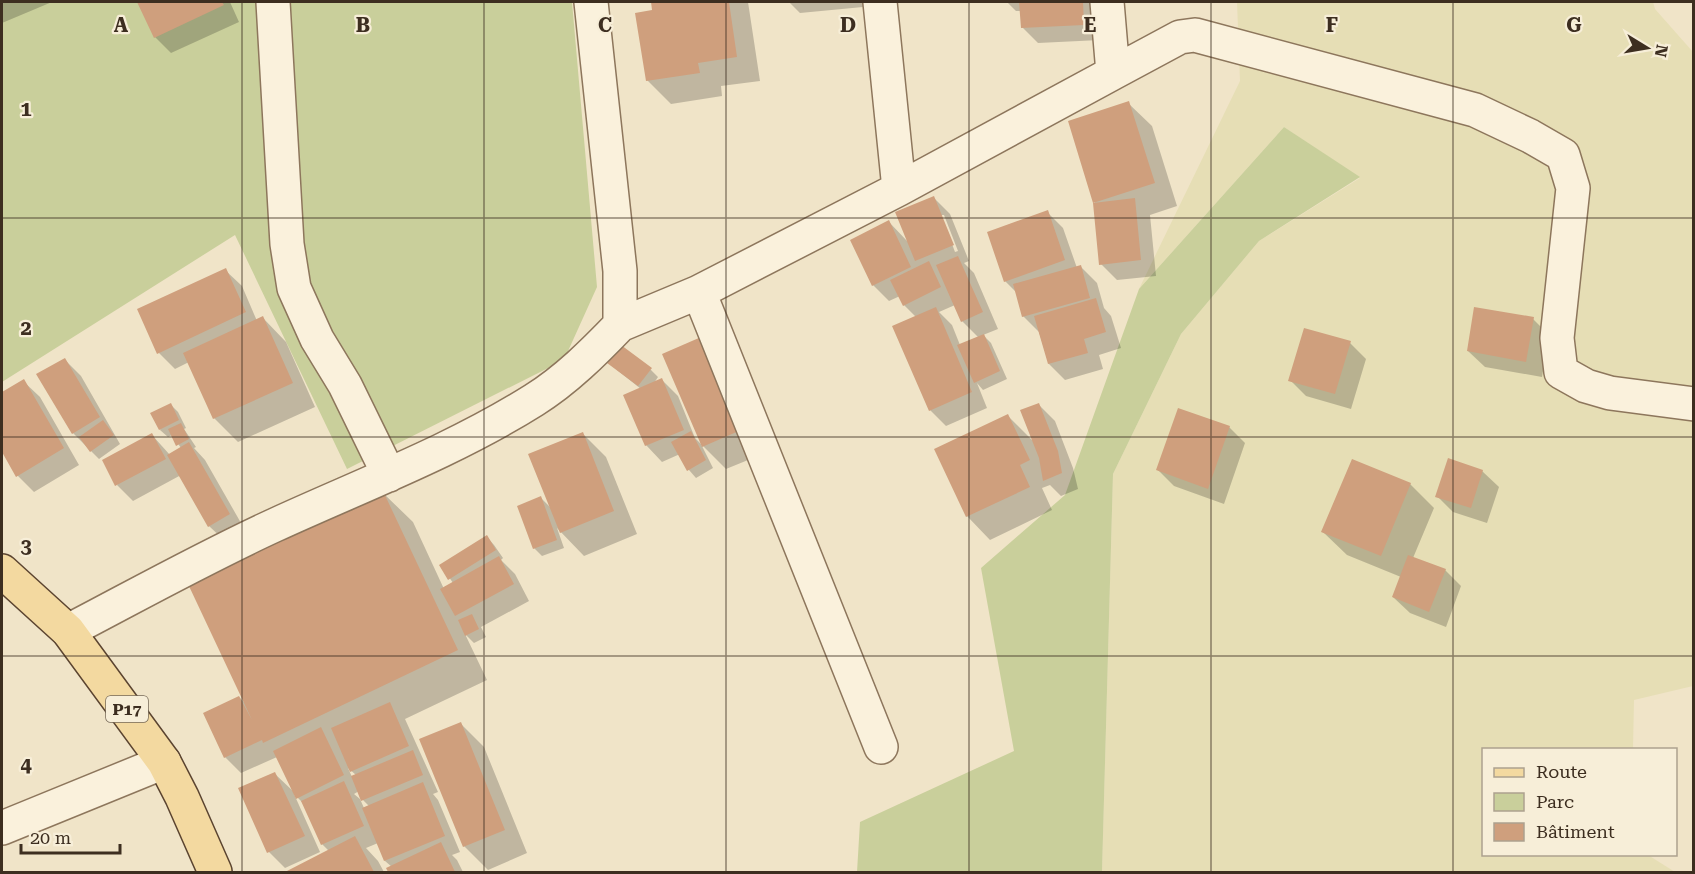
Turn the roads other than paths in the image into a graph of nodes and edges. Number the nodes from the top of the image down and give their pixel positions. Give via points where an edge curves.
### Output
1 (273, 2) edge
2 (591, 2) edge
3 (880, 2) edge
4 (1107, 2) edge
5 (1113, 73) junction
6 (898, 189) junction
7 (699, 292) junction
8 (620, 325) junction
9 (1694, 404) edge
10 (389, 475) junction
11 (2, 571) edge
12 (68, 630) junction
13 (881, 747) dead end
14 (164, 762) junction
15 (2, 828) edge
16 (215, 873) edge

1 - 10 street via 287,244 294,288
2 - 8 street via 620,271
3 - 6 street
4 - 5 street
5 - 6 street
5 - 9 street via 1180,37 1195,35 1475,110 1530,136 1563,155 1573,188 1557,338 1561,372 1586,386 1610,393
6 - 7 street
7 - 8 street
7 - 13 street
8 - 10 street via 586,361 535,399
10 - 12 street via 274,525
11 - 12 main road, P17
12 - 14 main road, P17
14 - 15 street
14 - 16 main road, P17

